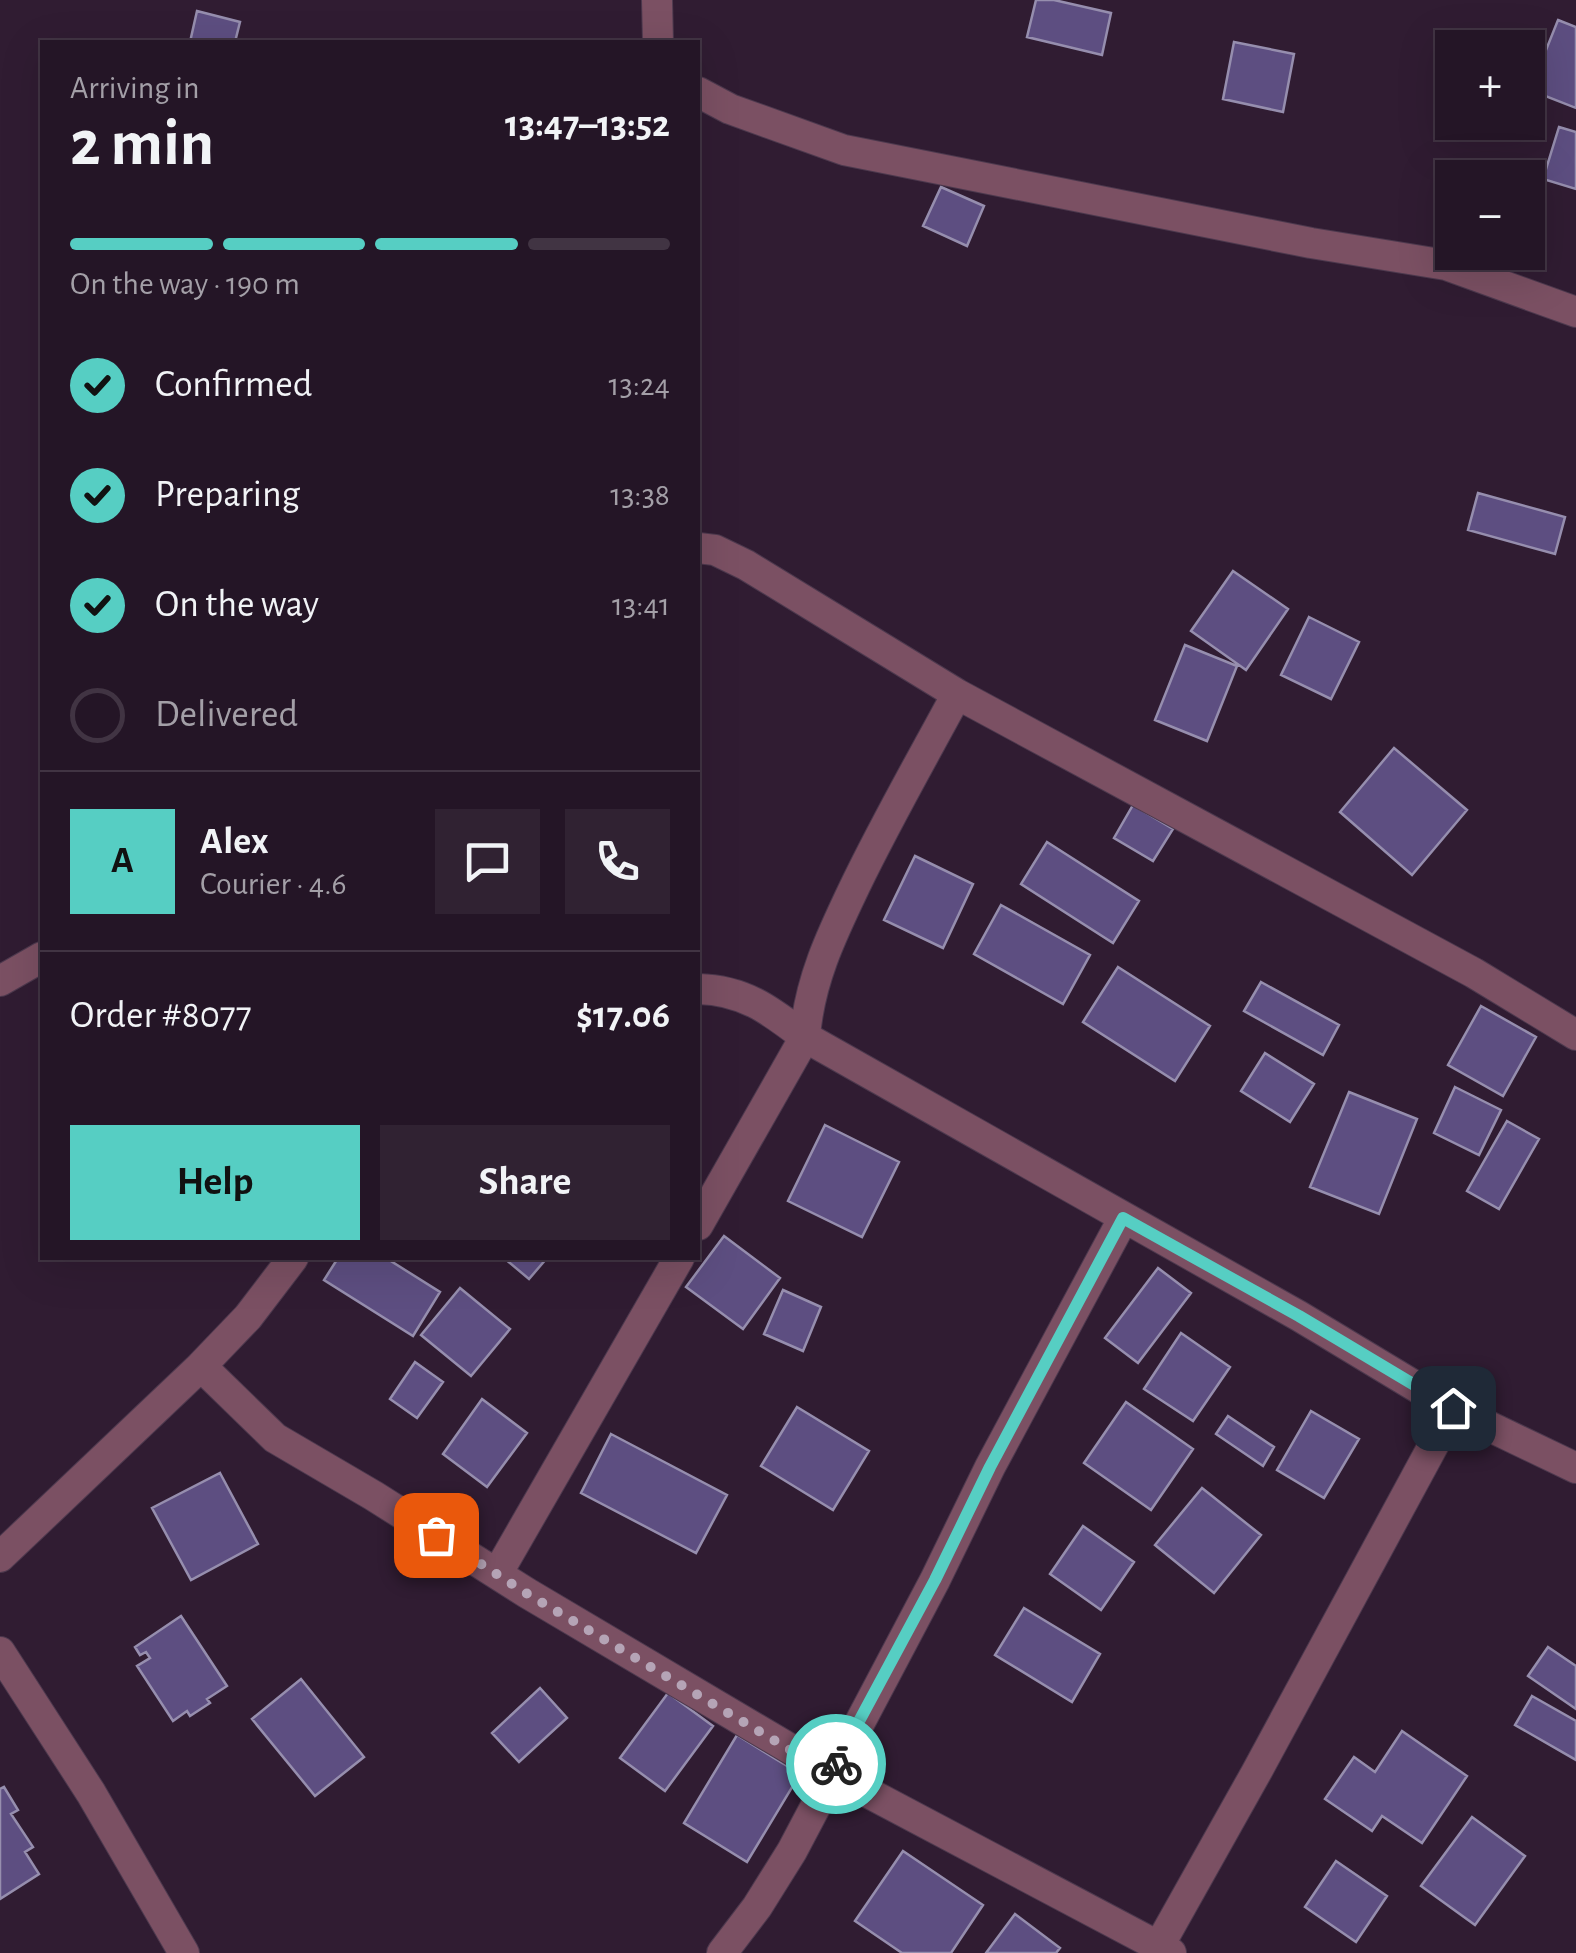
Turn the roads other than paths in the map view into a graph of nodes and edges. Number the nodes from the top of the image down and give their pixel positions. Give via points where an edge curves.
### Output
1 (657, 0) edge
2 (658, 40) edge
3 (700, 93) edge
4 (1576, 312) edge
5 (700, 548) edge
6 (958, 694) junction
7 (40, 958) edge
8 (0, 981) edge
9 (700, 989) edge
10 (1576, 1034) edge
11 (805, 1037) junction
12 (1123, 1218) junction
13 (700, 1221) edge
14 (291, 1260) edge
15 (678, 1260) edge
16 (201, 1366) junction
17 (1453, 1408) junction
18 (1576, 1468) edge
19 (0, 1558) edge
20 (497, 1574) junction
21 (0, 1652) edge
22 (831, 1774) junction
23 (1161, 1951) edge
24 (184, 1953) edge
25 (722, 1953) edge

1 - 2 street
3 - 4 street via 844,150 1446,265
5 - 6 street via 746,565
6 - 10 street
6 - 11 street via 832,934 807,1007
7 - 8 street
9 - 11 street via 753,1000
11 - 12 street
11 - 13 street
12 - 17 street
12 - 22 street
14 - 16 street
15 - 20 street
16 - 19 street
16 - 20 street via 275,1438
17 - 18 street
17 - 23 street
20 - 22 street
21 - 24 street
22 - 23 street
22 - 25 street via 783,1864

